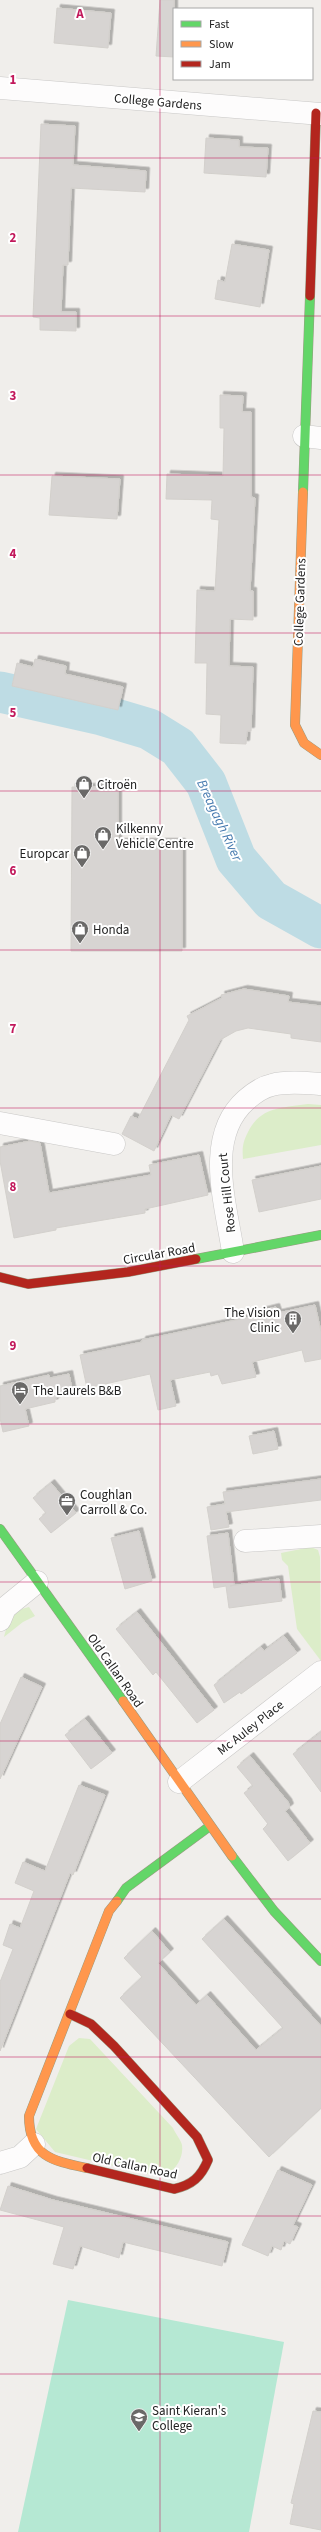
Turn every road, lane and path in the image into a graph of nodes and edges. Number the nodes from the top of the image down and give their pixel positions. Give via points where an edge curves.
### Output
1 (0, 88) edge
2 (318, 114) edge
3 (312, 437) edge
4 (321, 755) edge
5 (321, 1084) edge
6 (0, 1123) edge
7 (114, 1144) dead end
8 (321, 1235) edge
9 (233, 1252) junction
10 (0, 1277) edge
11 (0, 1530) edge
12 (321, 1536) edge
13 (245, 1541) dead end
14 (37, 1582) junction
15 (0, 1620) edge
16 (321, 1672) edge
17 (179, 1782) junction
18 (210, 1826) junction
19 (321, 1961) edge
20 (70, 2014) junction
21 (34, 2144) junction
22 (0, 2163) edge

1 - 2 street, College Gardens
2 - 3 street, College Gardens
3 - 4 street, College Gardens via 295,724 304,745
5 - 9 street, Rose Hill Court via 273,1084 255,1092 240,1105 229,1122 222,1140 220,1157
6 - 7 street
8 - 9 street, Circular Road
9 - 10 street, Circular Road via 128,1272 28,1284
11 - 14 street, Old Callan Road
12 - 13 street
14 - 15 street via 6,1608
14 - 17 street, Old Callan Road
16 - 17 street, Mc Auley Place
17 - 18 street, Old Callan Road
18 - 19 street, Old Callan Road via 274,1911
18 - 20 street, Old Callan Road via 126,1888 109,1911
20 - 21 street, Old Callan Road via 29,2116 28,2131
20 - 21 street, Old Callan Road via 91,2024 114,2046 198,2138 208,2160 202,2176 188,2187 174,2189 51,2160 36,2149
21 - 22 street via 20,2157

